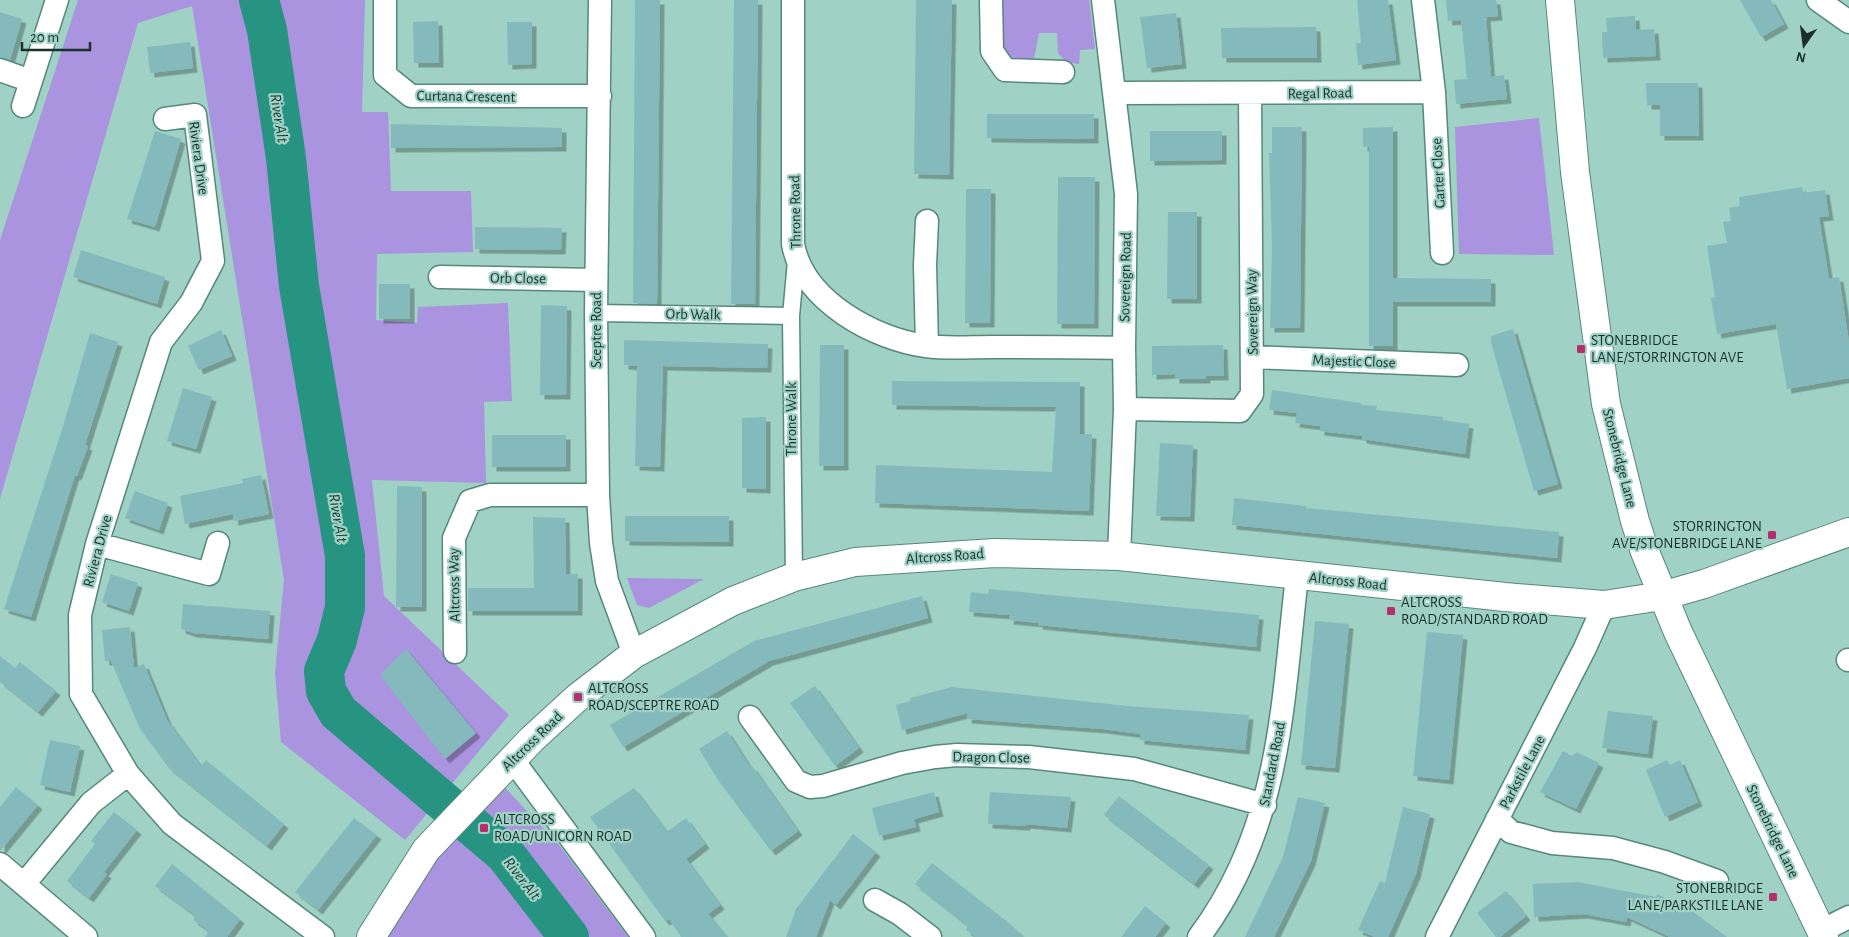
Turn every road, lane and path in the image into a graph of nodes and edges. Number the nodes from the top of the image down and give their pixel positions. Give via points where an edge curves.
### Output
1 (57, 0) edge
2 (385, 0) edge
3 (600, 0) edge
4 (793, 0) edge
5 (991, 0) edge
6 (1103, 0) edge
7 (1423, 0) edge
8 (1560, 0) edge
9 (1818, 0) edge
10 (1849, 22) edge
11 (0, 70) edge
12 (1063, 72) dead end
13 (31, 81) junction
14 (1434, 92) junction
15 (1114, 93) junction
16 (1250, 94) junction
17 (600, 96) junction
18 (23, 106) dead end
19 (165, 118) dead end
20 (927, 221) dead end
21 (1442, 253) dead end
22 (796, 261) junction
23 (440, 276) dead end
24 (596, 280) junction
25 (596, 313) junction
26 (791, 316) junction
27 (927, 346) junction
28 (1124, 348) junction
29 (1252, 357) junction
30 (1457, 365) dead end
31 (1125, 409) junction
32 (598, 494) junction
33 (1849, 532) edge
34 (98, 544) junction
35 (218, 544) dead end
36 (1119, 556) junction
37 (1297, 576) junction
38 (794, 577) junction
39 (1662, 596) junction
40 (1604, 605) junction
41 (455, 652) dead end
42 (634, 654) junction
43 (750, 717) dead end
44 (512, 760) junction
45 (128, 774) junction
46 (1265, 805) junction
47 (1497, 819) junction
48 (0, 864) edge
49 (1717, 881) dead end
50 (24, 884) junction
51 (875, 900) dead end
52 (1849, 917) edge
53 (1823, 934) edge
54 (86, 937) edge
55 (323, 937) edge
56 (371, 937) edge
57 (644, 937) edge
58 (930, 937) edge
59 (1199, 937) edge
60 (1437, 937) edge

1 - 13 street
2 - 17 street, Curtana Crescent via 385,75 411,96
3 - 17 street, Sceptre Road
4 - 22 street, Throne Road via 793,244
5 - 12 street via 992,51 1005,70
6 - 15 street, Sovereign Road
7 - 14 street
8 - 39 street, Stonebridge Lane via 1575,172 1606,404 1635,520
9 - 10 street
11 - 13 street
13 - 18 street
14 - 16 street, Regal Road
14 - 21 street, Garter Close
15 - 16 street, Regal Road
15 - 28 street, Sovereign Road via 1126,194
16 - 29 street, Sovereign Way
17 - 24 street, Sceptre Road
19 - 34 street, Riviera Drive via 195,115 213,261 191,303 161,342
20 - 27 street
22 - 26 street, Throne Walk
22 - 27 street, Throne Road via 816,292 855,320 887,337
23 - 24 street, Orb Close
24 - 25 street, Sceptre Road
25 - 26 street, Orb Walk
25 - 32 street, Sceptre Road
26 - 38 street, Throne Walk
27 - 28 street, Throne Road
28 - 31 street, Sovereign Road
29 - 30 street, Majestic Close
29 - 31 street, Sovereign Way via 1252,394 1240,411
31 - 36 street, Sovereign Road
32 - 41 street, Altcross Way via 490,495 470,500 454,538
32 - 42 street, Sceptre Road via 607,581
33 - 39 street, Altcross Road
34 - 35 street via 209,574
34 - 45 street, Riviera Drive via 80,616 81,694
36 - 37 street, Altcross Road
36 - 38 street, Altcross Road via 963,555 855,562
37 - 40 street, Altcross Road
37 - 46 street, Standard Road via 1279,737
38 - 42 street, Altcross Road via 732,601
39 - 40 street, Altcross Road
39 - 53 street, Stonebridge Lane
40 - 47 street, Parkstile Lane via 1577,665
42 - 44 street, Altcross Road via 578,697
43 - 46 street, Dragon Close via 796,781 810,787 934,757 1029,757 1134,769
44 - 56 street, Altcross Road via 426,850
44 - 57 street
45 - 50 street via 90,803
45 - 55 street, Riviera Drive via 172,824
46 - 59 street, Standard Road via 1236,877
47 - 49 street via 1511,832 1552,843 1613,848
47 - 60 street, Parkstile Lane
48 - 50 street
50 - 54 street
51 - 58 street
52 - 53 street

